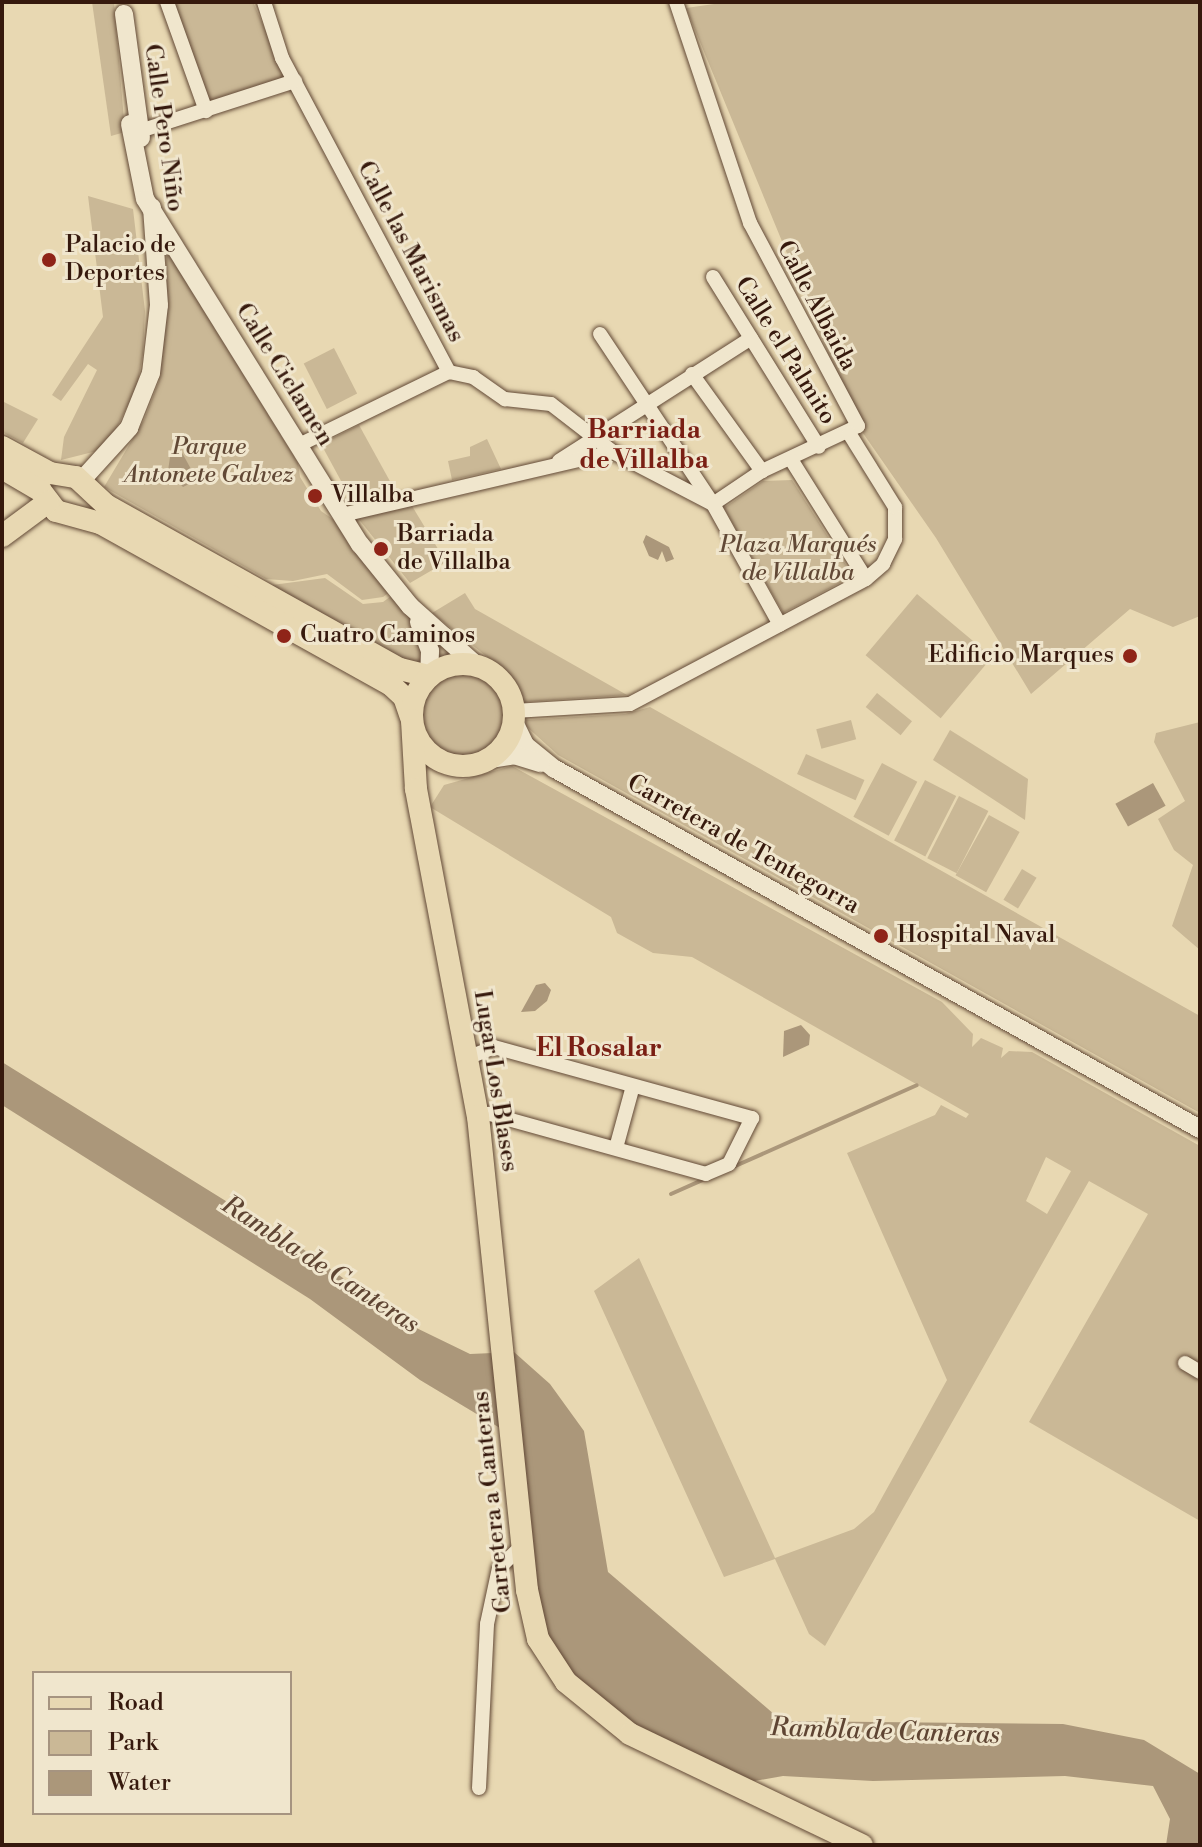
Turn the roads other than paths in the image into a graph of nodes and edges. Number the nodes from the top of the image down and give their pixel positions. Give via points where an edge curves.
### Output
1 (167, 2) edge
2 (264, 2) edge
3 (676, 2) edge
4 (124, 8) edge
5 (295, 81) junction
6 (206, 111) junction
7 (135, 128) junction
8 (152, 205) junction
9 (177, 246) junction
10 (155, 255) junction
11 (713, 277) dead end
12 (600, 334) dead end
13 (751, 338) junction
14 (449, 372) junction
15 (692, 374) junction
16 (145, 391) junction
17 (643, 404) junction
18 (853, 430) junction
19 (593, 440) junction
20 (299, 445) junction
21 (2, 447) edge
22 (819, 447) junction
23 (613, 452) junction
24 (792, 461) junction
25 (549, 467) junction
26 (2, 468) edge
27 (762, 471) junction
28 (75, 481) junction
29 (48, 502) junction
30 (713, 504) junction
31 (70, 515) junction
32 (342, 515) junction
33 (2, 536) edge
34 (866, 579) junction
35 (410, 606) junction
36 (780, 625) junction
37 (476, 665) junction
38 (429, 676) junction
39 (514, 717) junction
40 (412, 719) junction
41 (490, 759) junction
42 (456, 766) junction
43 (555, 769) junction
44 (422, 821) junction
45 (467, 1058) junction
46 (633, 1086) junction
47 (478, 1116) junction
48 (1200, 1129) edge
49 (616, 1148) junction
50 (502, 1350) joint
51 (1185, 1363) dead end
52 (1200, 1372) edge
53 (523, 1545) junction
54 (479, 1788) dead end
55 (862, 1845) edge

1 - 6 street
2 - 5 street, Calle las Marismas via 274,40
3 - 18 street, Calle Albaida via 756,237
4 - 7 street, Calle Pero Niño
5 - 6 street
5 - 14 street, Calle las Marismas
6 - 7 street
7 - 8 street via 145,199
7 - 16 street, Calle Pero Niño via 149,311
8 - 9 street, Calle Ciclamen
8 - 10 street, Calle Pero Niño
9 - 10 street via 165,244
9 - 20 street, Calle Ciclamen
10 - 16 street, Calle Pero Niño via 158,341
11 - 13 street, Calle el Palmito
12 - 17 street
13 - 15 street
13 - 22 street, Calle el Palmito
14 - 19 street, Calle las Marismas via 473,377 505,399 551,404
14 - 20 street
15 - 17 street
15 - 27 street
16 - 28 street, Calle Pero Niño via 122,437
17 - 19 street
17 - 30 street
18 - 22 street
18 - 34 street, Calle Albaida via 895,507 895,539 883,564
19 - 23 street, Calle las Marismas
19 - 25 street
20 - 32 street, Calle Ciclamen
21 - 28 main road
22 - 24 street
23 - 25 street
23 - 30 street, Calle las Marismas
24 - 27 street
24 - 34 street
25 - 32 street
26 - 29 main road via 36,487
27 - 30 street
28 - 29 main road via 48,487
28 - 31 main road via 84,506
28 - 38 main road via 106,505 339,635 405,671
29 - 31 main road
29 - 33 main road
30 - 36 street
31 - 40 main road via 100,523 391,685 404,697
32 - 35 street, Calle Ciclamen
34 - 36 street
35 - 37 street, Calle Ciclamen
35 - 38 street, Calle Ciclamen via 429,644
36 - 39 street via 630,704
37 - 38 main road via 450,665
37 - 39 main road via 502,682
38 - 40 main road via 416,695
39 - 41 main road via 506,743
39 - 43 street, Carretera de Tentegorra via 525,745
40 - 42 main road via 426,751
40 - 44 main road, Lugar Los Blases
41 - 42 main road
41 - 43 street, Carretera de Tentegorra via 520,756
42 - 44 main road, Lugar Los Blases via 425,788
43 - 48 street, Carretera de Tentegorra
44 - 45 main road, Lugar Los Blases
45 - 46 street via 494,1047
45 - 47 main road, Lugar Los Blases
46 - 49 street
46 - 49 street via 752,1118 729,1164 706,1174
47 - 49 street via 489,1114
47 - 50 main road, Lugar Los Blases
50 - 53 main road, Carretera a Canteras
51 - 52 street
53 - 54 street via 499,1568 487,1624
53 - 55 main road, Carretera a Canteras via 532,1623 557,1671 579,1695 659,1750

